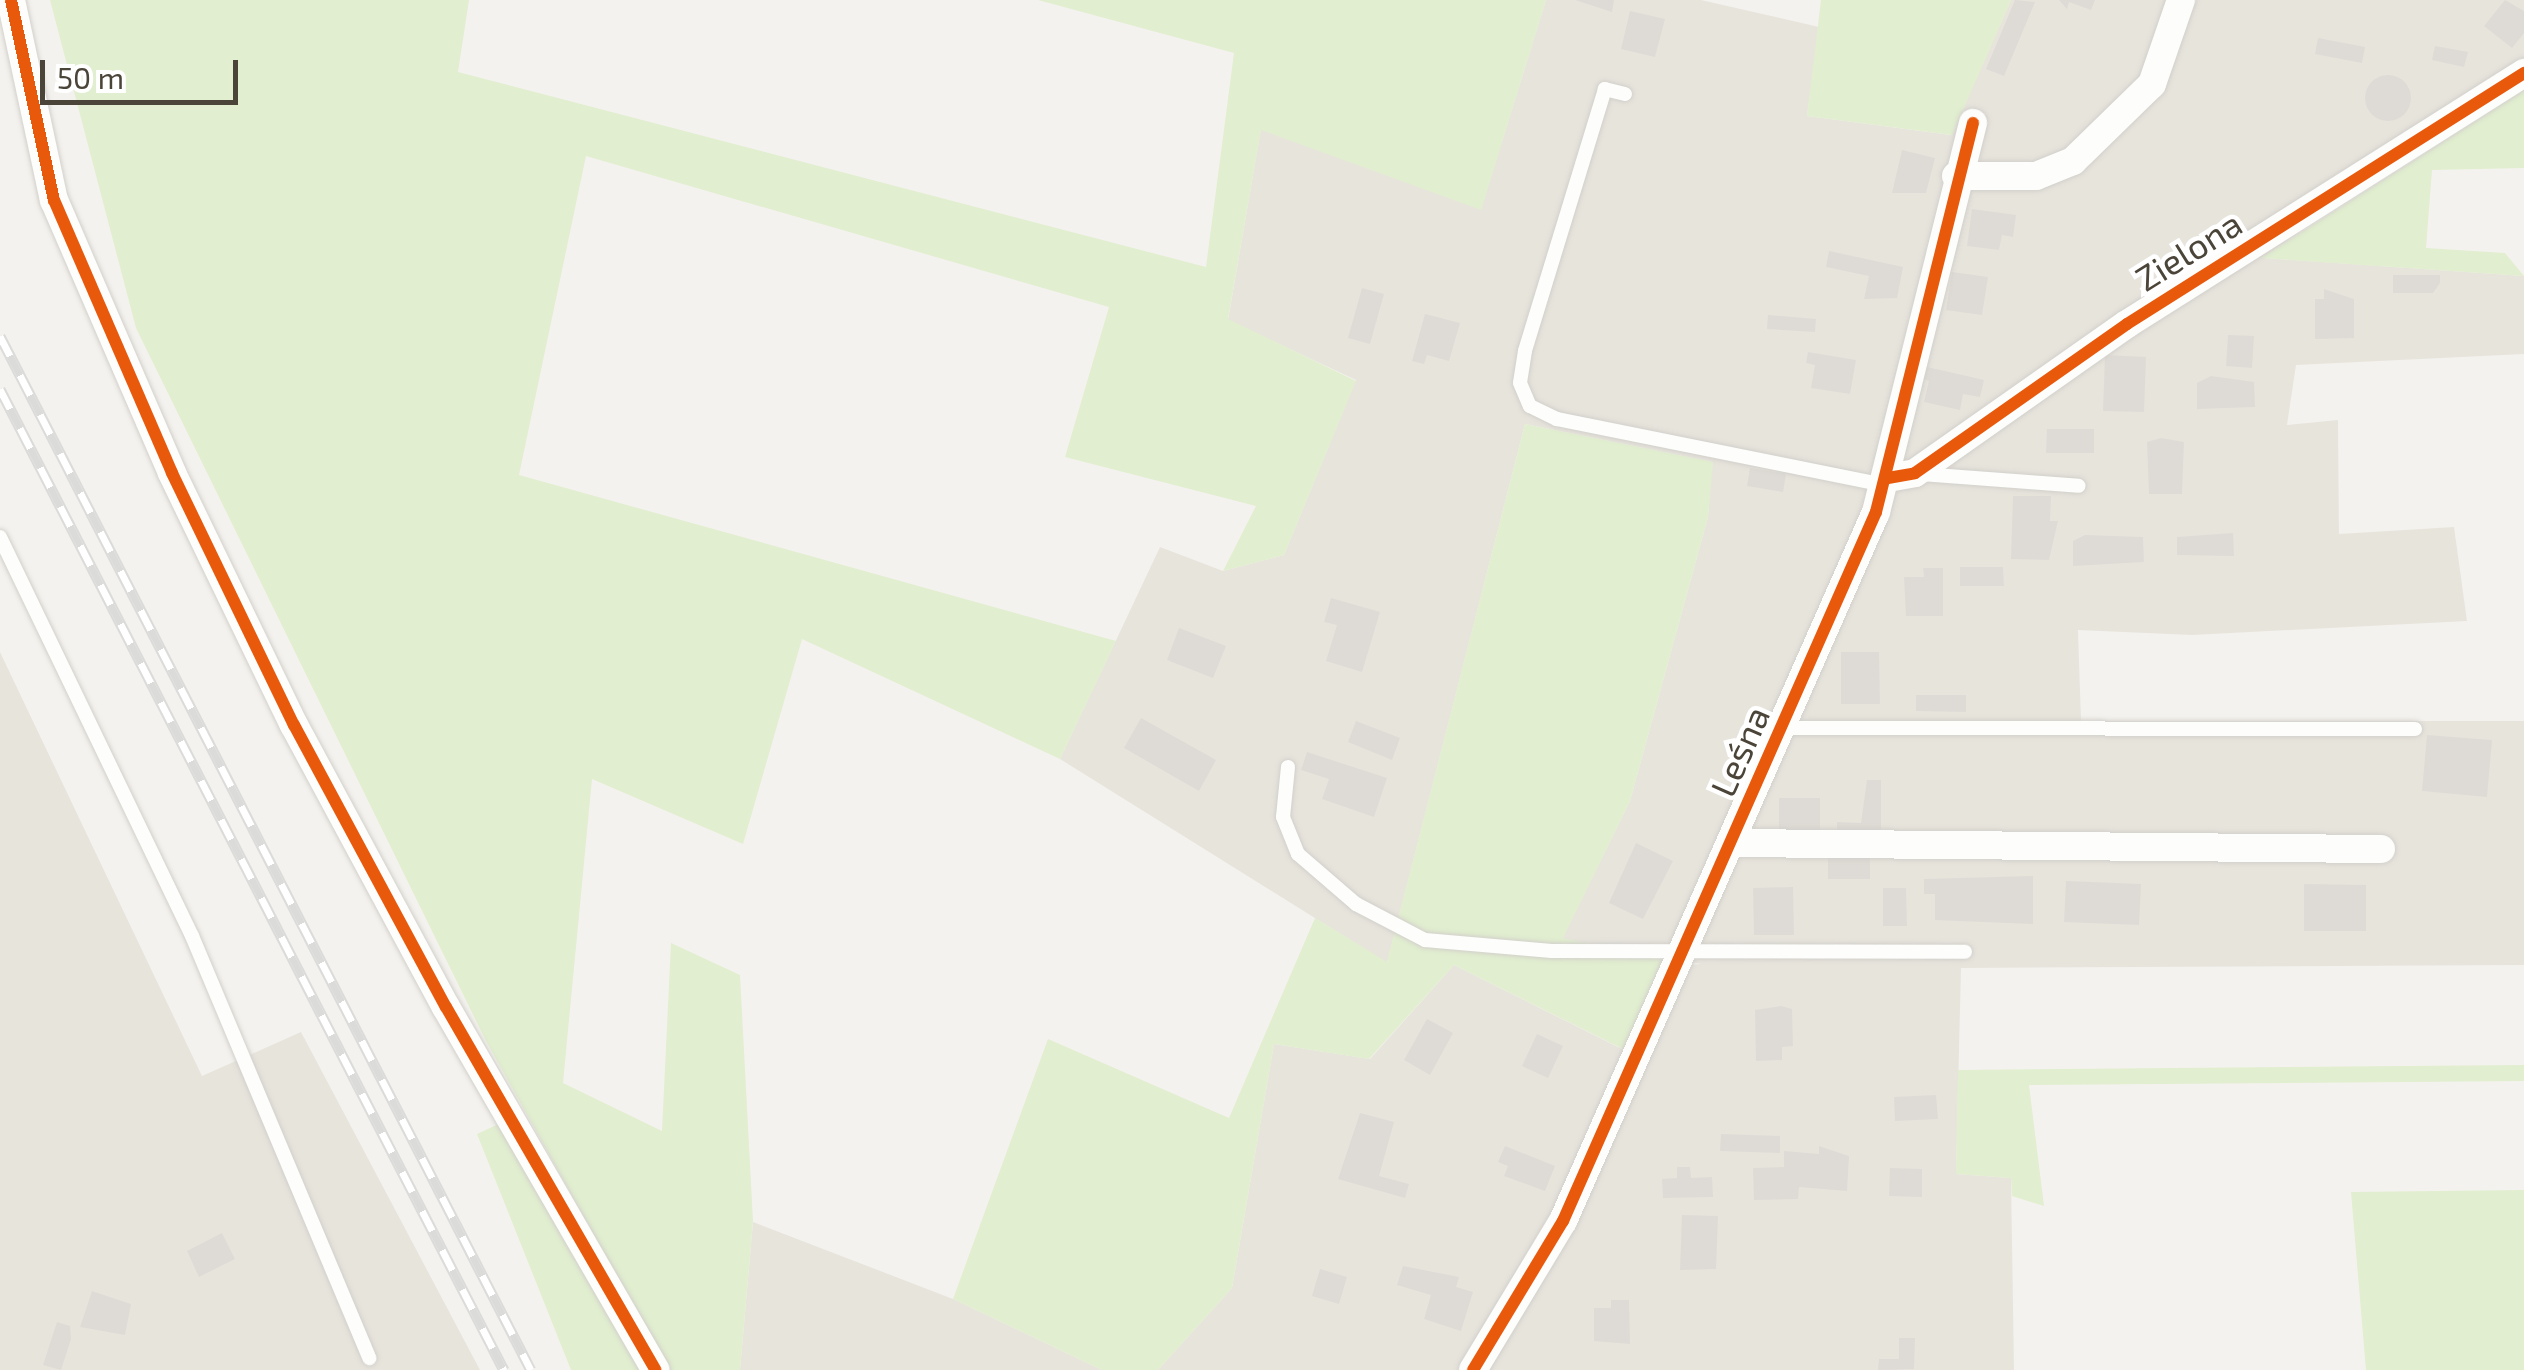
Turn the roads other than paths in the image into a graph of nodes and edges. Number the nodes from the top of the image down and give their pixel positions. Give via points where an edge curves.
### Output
1 (11, 0) edge
2 (2180, 0) edge
3 (2524, 73) edge
4 (1625, 94) dead end
5 (1972, 123) dead end
6 (1956, 176) junction
7 (1896, 479) junction
8 (2079, 486) dead end
9 (0, 537) edge
10 (1781, 728) junction
11 (2415, 729) dead end
12 (1288, 767) dead end
13 (1731, 843) junction
14 (2380, 849) dead end
15 (1964, 952) dead end
16 (1683, 953) junction
17 (369, 1358) dead end
18 (656, 1370) edge
19 (1472, 1370) edge

1 - 18 street via 54,200 172,474 294,724 446,1007
2 - 6 street via 2152,84 2072,161 2050,174
3 - 7 street, Zielona via 2126,324
4 - 7 lane via 1605,88 1525,351 1520,382 1530,406 1557,419
5 - 6 street, Leśna
6 - 7 street, Leśna
7 - 8 lane
7 - 10 street, Leśna
9 - 17 lane via 192,936
10 - 11 lane
10 - 13 street, Leśna
12 - 16 lane via 1282,817 1298,854 1335,890 1400,929 1488,949
13 - 14 street, Leśna
13 - 16 street, Leśna
15 - 16 lane
16 - 19 street, Leśna via 1550,1248

